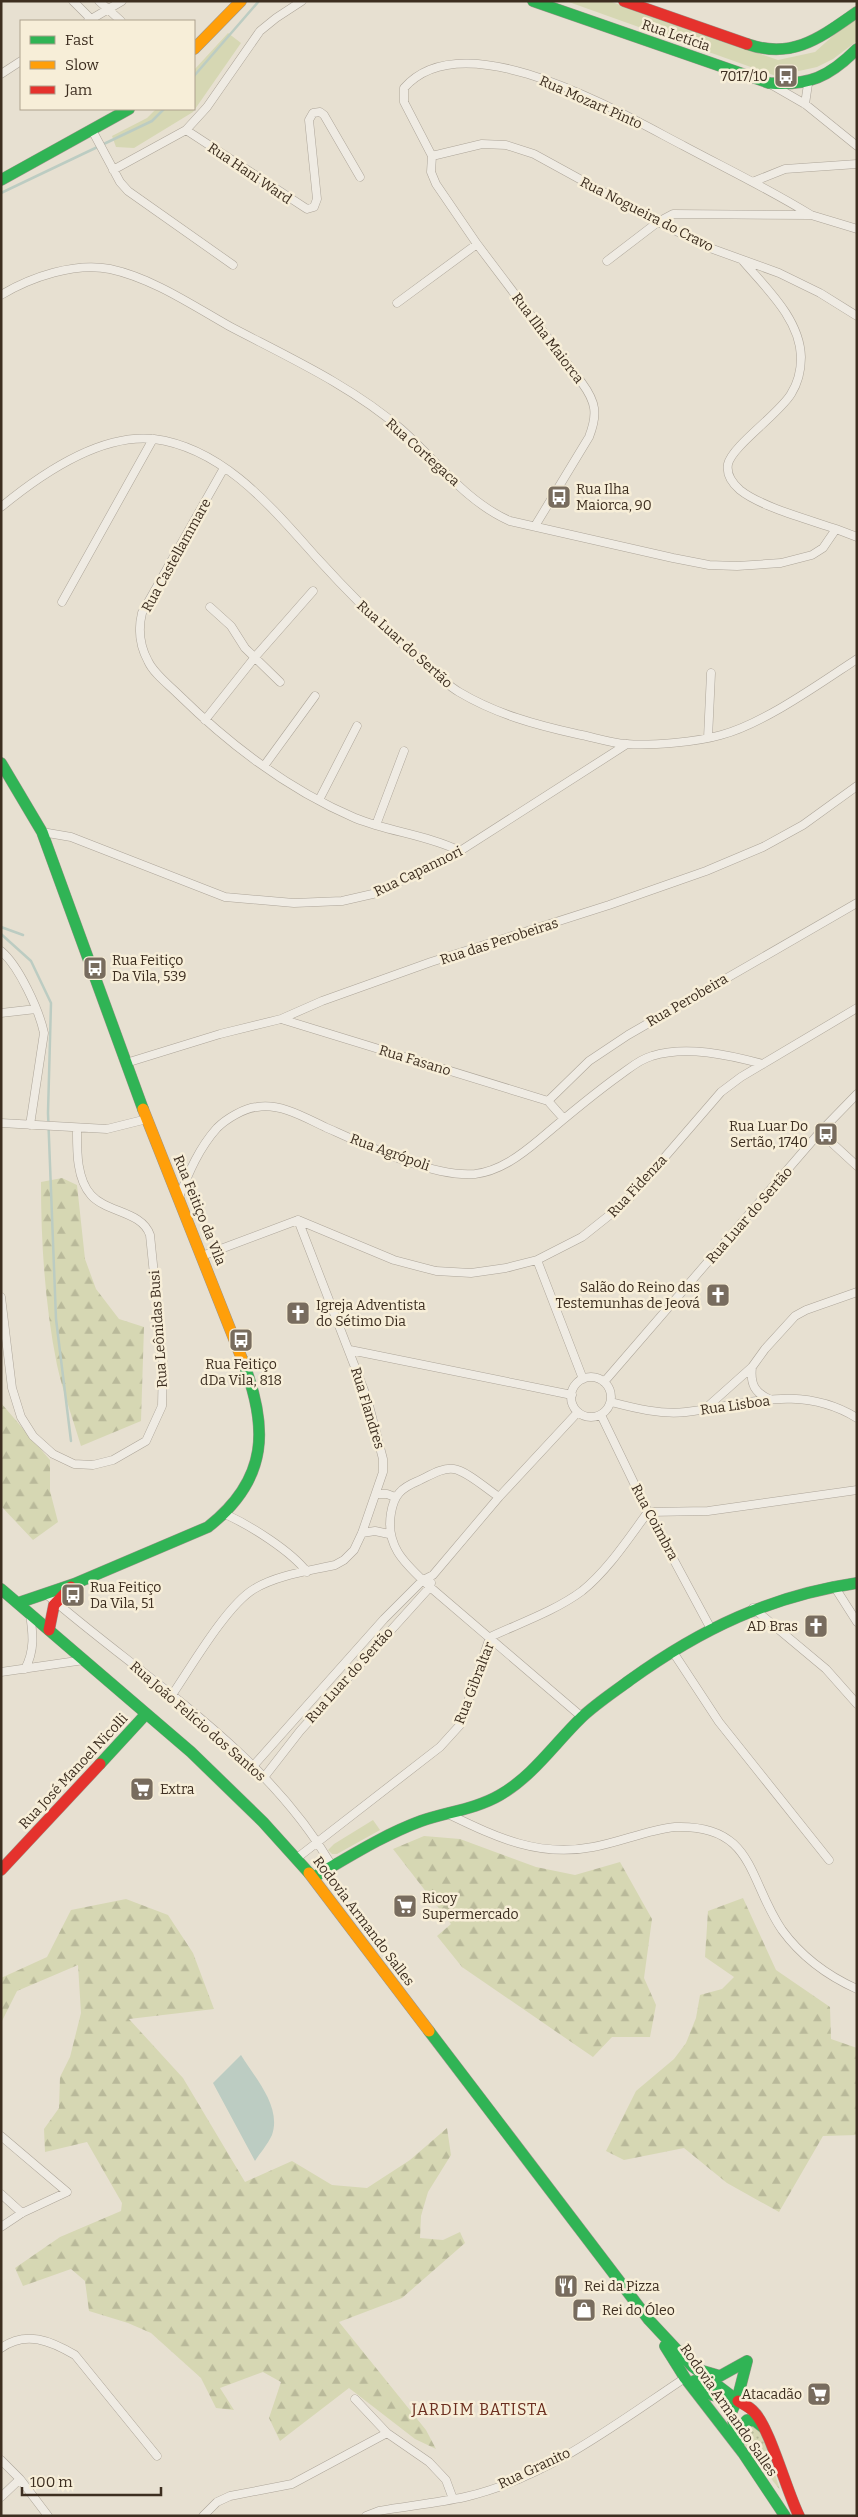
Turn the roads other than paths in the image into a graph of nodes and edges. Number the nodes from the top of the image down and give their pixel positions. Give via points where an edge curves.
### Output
1 (72, 1) edge
2 (99, 1) edge
3 (122, 1) edge
4 (241, 1) edge
5 (302, 1) edge
6 (533, 1) edge
7 (624, 1) edge
8 (108, 10) junction
9 (857, 12) edge
10 (89, 20) edge
11 (92, 20) edge
12 (120, 20) edge
13 (195, 48) edge
14 (857, 49) edge
15 (20, 63) edge
16 (1, 74) edge
17 (768, 83) junction
18 (808, 84) junction
19 (805, 104) junction
20 (127, 110) edge
21 (92, 130) junction
22 (186, 130) junction
23 (857, 146) edge
24 (432, 156) junction
25 (857, 164) edge
26 (113, 170) junction
27 (360, 177) dead end
28 (1, 180) edge
29 (755, 182) junction
30 (811, 215) junction
31 (658, 222) junction
32 (857, 229) edge
33 (477, 244) junction
34 (741, 260) junction
35 (607, 261) dead end
36 (232, 265) dead end
37 (1, 295) edge
38 (397, 304) dead end
39 (857, 316) edge
40 (153, 439) junction
41 (224, 468) junction
42 (1, 507) edge
43 (535, 526) junction
44 (836, 529) junction
45 (857, 537) edge
46 (313, 591) dead end
47 (62, 602) dead end
48 (210, 607) dead end
49 (255, 657) junction
50 (857, 659) edge
51 (711, 673) dead end
52 (280, 682) dead end
53 (315, 696) dead end
54 (205, 720) junction
55 (357, 726) dead end
56 (708, 738) junction
57 (627, 744) junction
58 (404, 751) dead end
59 (1, 763) edge
60 (264, 766) junction
61 (857, 786) edge
62 (319, 800) junction
63 (376, 825) junction
64 (42, 832) junction
65 (460, 851) junction
66 (857, 903) edge
67 (1, 952) edge
68 (857, 1008) edge
69 (36, 1009) junction
70 (1, 1013) edge
71 (281, 1019) junction
72 (126, 1063) junction
73 (763, 1064) junction
74 (857, 1094) edge
75 (548, 1100) junction
76 (147, 1119) junction
77 (564, 1119) junction
78 (1, 1123) edge
79 (30, 1125) junction
80 (77, 1128) junction
81 (820, 1132) junction
82 (857, 1166) edge
83 (178, 1196) junction
84 (298, 1220) junction
85 (202, 1256) junction
86 (537, 1260) junction
87 (857, 1292) edge
88 (1, 1298) edge
89 (350, 1350) junction
90 (752, 1367) junction
91 (583, 1380) junction
92 (604, 1382) junction
93 (572, 1395) junction
94 (772, 1400) junction
95 (611, 1402) junction
96 (705, 1409) junction
97 (578, 1412) junction
98 (600, 1415) junction
99 (857, 1418) edge
100 (857, 1490) edge
101 (376, 1494) junction
102 (395, 1497) junction
103 (499, 1498) junction
104 (648, 1512) junction
105 (227, 1515) junction
106 (362, 1533) junction
107 (389, 1534) junction
108 (307, 1572) junction
109 (433, 1575) junction
110 (423, 1580) junction
111 (854, 1581) edge
112 (74, 1584) junction
113 (834, 1586) junction
114 (430, 1587) junction
115 (1, 1589) edge
116 (45, 1593) junction
117 (54, 1602) junction
118 (18, 1603) junction
119 (753, 1608) junction
120 (30, 1614) junction
121 (857, 1622) edge
122 (711, 1629) junction
123 (49, 1630) junction
124 (490, 1637) junction
125 (673, 1652) junction
126 (84, 1660) junction
127 (25, 1669) junction
128 (1, 1672) edge
129 (172, 1695) junction
130 (857, 1704) edge
131 (308, 1705) junction
132 (317, 1711) junction
133 (146, 1714) junction
134 (582, 1717) junction
135 (254, 1765) junction
136 (265, 1776) junction
137 (446, 1814) junction
138 (318, 1842) junction
139 (298, 1858) junction
140 (829, 1860) dead end
141 (332, 1866) junction
142 (1, 1870) edge
143 (314, 1877) junction
144 (857, 1989) edge
145 (1, 2136) edge
146 (1, 2194) edge
147 (22, 2213) junction
148 (1, 2228) edge
149 (649, 2320) junction
150 (1, 2348) edge
151 (692, 2366) junction
152 (685, 2378) junction
153 (355, 2399) dead end
154 (737, 2400) junction
155 (764, 2428) junction
156 (387, 2433) junction
157 (735, 2433) junction
158 (743, 2453) junction
159 (157, 2456) dead end
160 (1, 2460) edge
161 (20, 2479) junction
162 (1, 2497) edge
163 (453, 2499) junction
164 (48, 2516) edge
165 (203, 2516) edge
166 (366, 2516) edge
167 (785, 2516) edge
168 (799, 2516) edge

1 - 10 street
2 - 8 street
3 - 8 street
4 - 13 street
5 - 22 street via 260,31
6 - 17 street, Rua Letícia
7 - 9 street via 778,52 808,44
8 - 11 street
8 - 12 street
14 - 18 street
15 - 16 street
17 - 18 street
17 - 19 street, Rua Letícia
18 - 19 street
19 - 23 street, Rua Letícia
20 - 21 street
21 - 26 street
21 - 28 street
22 - 26 street
22 - 27 street, Rua Hani Ward via 307,209 314,207 316,199 309,120 313,113 320,112
24 - 29 street, Rua Mozart Pinto via 404,102 404,88 423,72 435,67 478,63 512,69 552,82
24 - 31 street, Rua Nogueira do Cravo via 482,144 506,145 534,154
24 - 33 street, Rua Ilha Maiorca via 431,172 436,184
25 - 29 street via 785,169
26 - 36 street via 136,197
29 - 30 street, Rua Mozart Pinto
30 - 31 street via 680,213 666,216
30 - 32 street
31 - 34 street, Rua Nogueira do Cravo
31 - 35 street
33 - 38 street
33 - 43 street, Rua Ilha Maiorca via 582,383 596,407 589,437
34 - 39 street, Rua Nogueira do Cravo via 820,293
34 - 44 street via 788,317 801,356 799,375 791,394 734,453 728,463 728,472 741,491 758,500
37 - 43 street, Rua Cortegaca via 44,276 87,267 110,269 138,279 292,358 376,409 491,513
40 - 41 street, Rua Luar do Sertão via 201,454
40 - 42 street, Rua Luar do Sertão via 127,440 81,454 54,468
40 - 47 street
41 - 54 street, Rua Castellammare via 142,613 140,622 142,646 148,662
41 - 57 street, Rua Luar do Sertão via 265,500 374,618 458,691 506,715 539,726
43 - 44 street, Rua Cortegaca via 708,565 737,566 781,563 812,555 823,548
44 - 45 street
46 - 49 street
48 - 49 street via 231,626 239,641
49 - 52 street
49 - 54 street
50 - 56 street, Rua Luar do Sertão via 746,727
51 - 56 street
53 - 60 street
54 - 60 street, Rua Castellammare
55 - 62 street
56 - 57 street, Rua Luar do Sertão
57 - 65 street, Rua Capannori
58 - 63 street
59 - 64 street, Rua Feitiço da Vila
60 - 62 street, Rua Castellammare
61 - 71 street, Rua das Perobeiras via 803,825 763,847 706,871 431,962
62 - 63 street, Rua Castellammare
63 - 65 street, Rua Castellammare via 434,840
64 - 65 street, Rua Capannori via 71,837 225,897 294,903 324,904 371,895
64 - 72 street, Rua Feitiço da Vila
66 - 75 street, Rua Perobeira via 628,1035 590,1061
67 - 69 street via 9,958
68 - 73 street, Rua Fidenza
69 - 70 street
69 - 79 street via 44,1044
71 - 72 street, Rua das Perobeiras
71 - 75 street, Rua Fasano
72 - 76 street, Rua Feitiço da Vila
73 - 77 street, Rua Agrópoli via 739,1057 676,1051 651,1056 598,1091
73 - 86 street, Rua Fidenza via 721,1092 620,1208 582,1237
74 - 81 street, Rua Luar do Sertão
75 - 77 street
76 - 80 street via 107,1129
76 - 83 street, Rua Feitiço da Vila
77 - 83 street, Rua Agrópoli via 504,1166 475,1174 459,1174 413,1163 292,1112 256,1107 239,1113 218,1127 199,1152
78 - 79 street
79 - 80 street
80 - 88 street, Rua Leônidas Busi via 81,1173 91,1194 107,1207 141,1222 150,1235 163,1380 162,1406 146,1441 113,1460 93,1466 74,1464 53,1454 33,1436 21,1417 12,1388
81 - 82 street
81 - 92 street, Rua Luar do Sertão
83 - 85 street, Rua Feitiço da Vila
84 - 85 street
84 - 86 street, Rua Fidenza via 394,1260 436,1271 471,1273
84 - 89 street, Rua Flandres
85 - 105 street, Rua Feitiço da Vila via 258,1404 260,1433 252,1476 245,1493
86 - 91 street
87 - 90 street via 795,1316
89 - 93 street
89 - 101 street, Rua Flandres via 383,1459 383,1472
90 - 94 street via 752,1386 758,1394
90 - 96 street
91 - 92 street via 594,1378
91 - 93 street via 574,1388
92 - 95 street via 610,1391
93 - 97 street
94 - 96 street, Rua Lisboa
94 - 99 street, Rua Lisboa via 818,1400
95 - 96 street, Rua Lisboa via 684,1413
95 - 98 street
97 - 98 street via 593,1417
97 - 103 street, Rua Luar do Sertão
98 - 104 street, Rua Coimbra
100 - 104 street via 708,1511
101 - 102 street
101 - 106 street, Rua Flandres
102 - 103 street via 408,1486 450,1468 461,1471
102 - 107 street
103 - 109 street, Rua Luar do Sertão
104 - 122 street, Rua Coimbra
104 - 124 street, Rua Gibraltar via 582,1591 564,1603
105 - 108 street via 272,1543
105 - 112 street, Rua Feitiço da Vila via 208,1527
106 - 107 street
106 - 108 street, Rua Flandres via 354,1550 344,1560
107 - 110 street via 399,1553
108 - 129 street, Rua Flandres via 265,1583 244,1597
109 - 110 street, Rua Luar do Sertão
109 - 114 street, Rua Luar do Sertão
110 - 114 street
110 - 131 street, Rua Luar do Sertão
111 - 113 street
112 - 116 street, Rua Feitiço da Vila
112 - 117 street, Rua Feitiço da Vila
113 - 119 street
113 - 121 street
114 - 124 street
114 - 132 street, Rua Luar do Sertão
115 - 118 street, Rodovia Armando Salles
116 - 117 street, Rua João Felício dos Santos
116 - 118 street, Rua Feitiço da Vila
117 - 123 street
117 - 129 street, Rua João Felício dos Santos
118 - 120 street, Rodovia Armando Salles
119 - 122 street
119 - 130 street via 826,1669
120 - 123 street, Rodovia Armando Salles
120 - 127 street via 32,1657
122 - 125 street
123 - 126 street, Rodovia Armando Salles
124 - 134 street
124 - 138 street, Rua Gibraltar via 460,1725 440,1747
125 - 134 street
125 - 140 street via 719,1722
126 - 127 street
126 - 133 street, Rodovia Armando Salles
127 - 128 street
129 - 135 street, Rua João Felício dos Santos
131 - 132 street
131 - 135 street, Rua Luar do Sertão
132 - 136 street, Rua Luar do Sertão
133 - 139 street, Rodovia Armando Salles via 255,1812
133 - 142 street, Rua José Manoel Nicolli
134 - 137 street via 520,1781 486,1801
135 - 136 street, Rua João Felício dos Santos
136 - 138 street, Rua João Felício dos Santos
137 - 141 street via 391,1834
137 - 144 street via 506,1841 540,1849 592,1848 675,1827 713,1831 741,1850 771,1910 794,1944 824,1971
138 - 139 street, Rua Gibraltar
138 - 141 street, Rua João Felício dos Santos
139 - 143 street, Rodovia Armando Salles
141 - 143 street
143 - 149 street, Rodovia Armando Salles via 502,2130
145 - 147 street via 67,2192
146 - 147 street
147 - 148 street
149 - 151 street, Rodovia Armando Salles
149 - 152 street, Rodovia Armando Salles
150 - 159 street via 18,2338 29,2337 58,2345 75,2355
151 - 154 street, Rodovia Armando Salles
151 - 154 street via 720,2376 747,2361
152 - 154 street via 717,2398
152 - 158 street, Rodovia Armando Salles
152 - 163 street, Rua Granito via 554,2462 515,2480
153 - 156 street
154 - 155 street, Rodovia Armando Salles via 755,2412
154 - 157 street via 731,2413
155 - 157 street via 755,2421 747,2420
155 - 168 street, Rodovia Armando Salles
156 - 163 street via 429,2462 446,2480
156 - 165 street via 292,2484 230,2496 216,2502
157 - 158 street
158 - 167 street, Rodovia Armando Salles
160 - 161 street
161 - 162 street
161 - 164 street
163 - 166 street, Rua Granito

